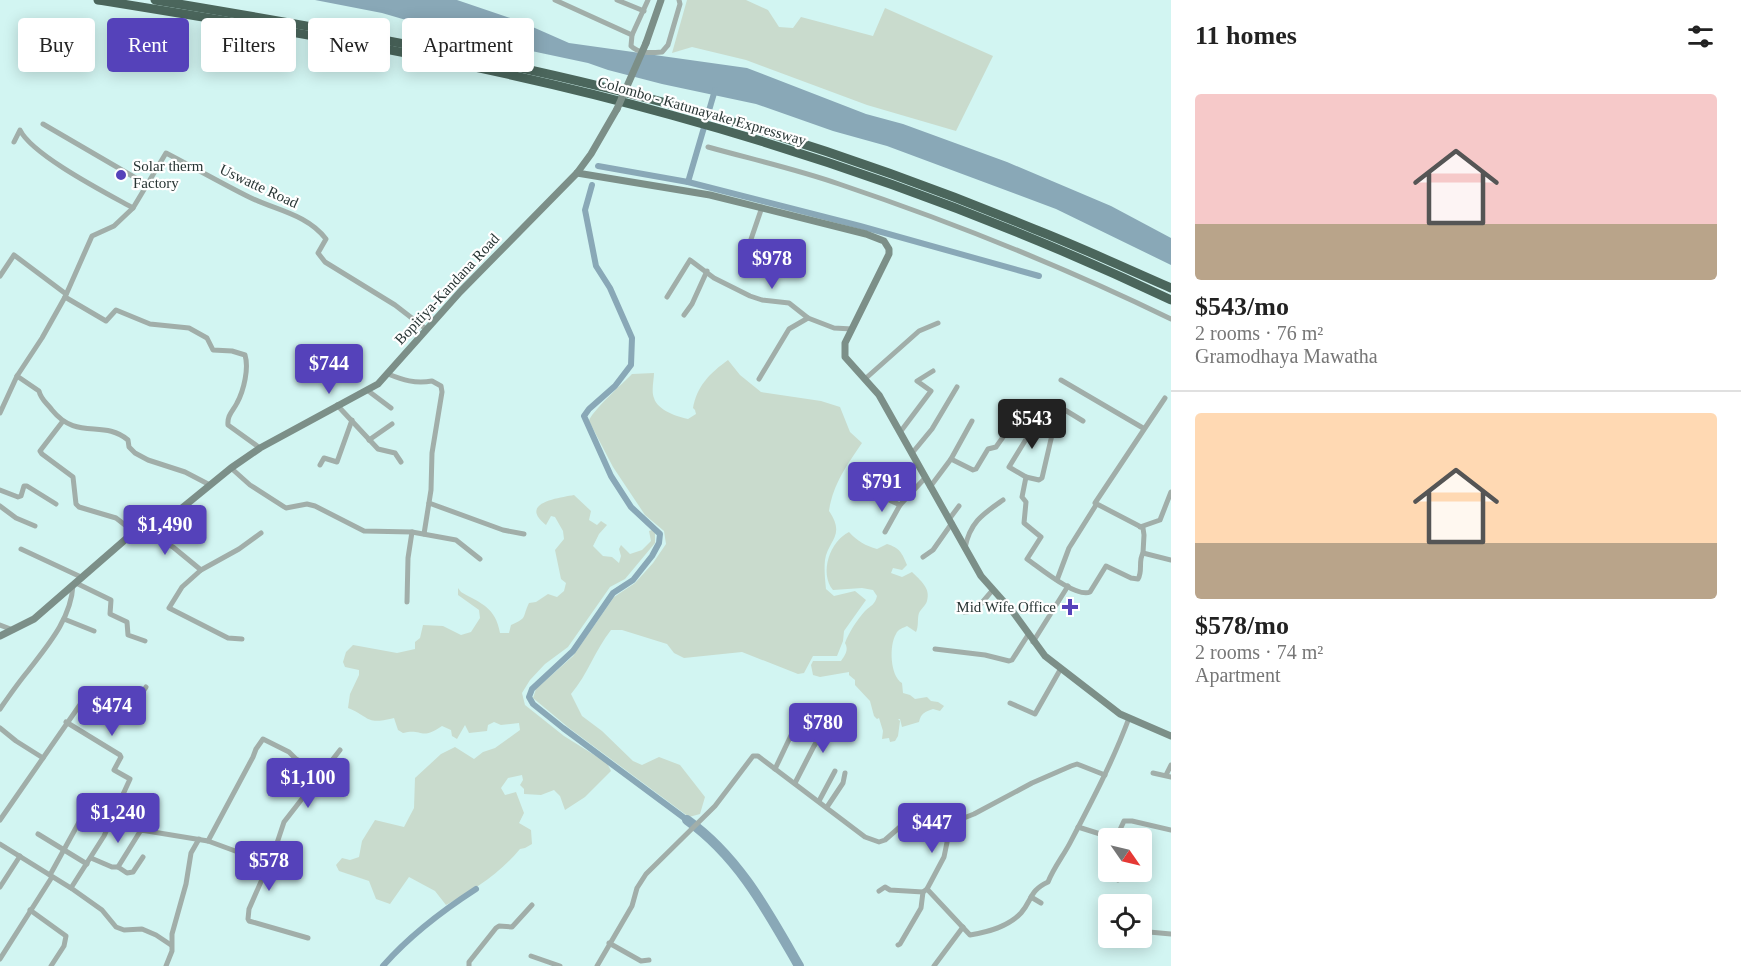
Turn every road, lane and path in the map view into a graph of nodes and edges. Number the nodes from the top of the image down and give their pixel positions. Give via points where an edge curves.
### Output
1 (98, 0) edge
2 (154, 0) edge
3 (555, 0) edge
4 (616, 0) edge
5 (648, 0) edge
6 (661, 0) edge
7 (680, 0) edge
8 (644, 11) junction
9 (632, 35) junction
10 (706, 120) junction
11 (44, 124) dead end
12 (14, 142) dead end
13 (708, 147) dead end
14 (577, 173) junction
15 (146, 184) junction
16 (762, 207) junction
17 (133, 208) junction
18 (748, 248) dead end
19 (707, 272) junction
20 (0, 276) edge
21 (1171, 288) edge
22 (65, 295) junction
23 (667, 297) dead end
24 (1171, 300) edge
25 (684, 315) dead end
26 (808, 318) junction
27 (1171, 319) edge
28 (938, 323) dead end
29 (426, 329) junction
30 (852, 329) junction
31 (933, 371) dead end
32 (388, 374) junction
33 (16, 376) junction
34 (759, 379) dead end
35 (865, 379) junction
36 (1060, 380) dead end
37 (957, 387) dead end
38 (367, 390) junction
39 (1165, 398) dead end
40 (337, 405) junction
41 (391, 408) dead end
42 (0, 413) edge
43 (1020, 419) dead end
44 (352, 420) junction
45 (63, 421) junction
46 (972, 421) dead end
47 (1083, 421) dead end
48 (392, 424) dead end
49 (1030, 427) dead end
50 (1143, 428) junction
51 (901, 431) junction
52 (369, 440) junction
53 (260, 448) junction
54 (913, 452) junction
55 (951, 459) junction
56 (401, 462) dead end
57 (320, 465) dead end
58 (231, 468) junction
59 (925, 477) junction
60 (1026, 477) junction
61 (210, 485) junction
62 (930, 487) junction
63 (0, 490) edge
64 (872, 492) dead end
65 (1171, 492) edge
66 (1003, 500) dead end
67 (429, 503) junction
68 (56, 504) dead end
69 (1096, 505) junction
70 (0, 506) edge
71 (900, 506) junction
72 (959, 506) dead end
73 (951, 520) junction
74 (35, 526) dead end
75 (1140, 527) junction
76 (136, 531) junction
77 (412, 532) junction
78 (885, 532) dead end
79 (261, 533) dead end
80 (424, 534) junction
81 (524, 534) dead end
82 (965, 548) junction
83 (21, 549) dead end
84 (1143, 553) junction
85 (923, 557) dead end
86 (480, 559) dead end
87 (1171, 560) edge
88 (201, 570) junction
89 (1057, 580) junction
90 (77, 582) junction
91 (1068, 586) junction
92 (992, 591) junction
93 (407, 602) dead end
94 (964, 612) dead end
95 (64, 619) junction
96 (0, 625) edge
97 (12, 630) junction
98 (94, 631) dead end
99 (1028, 634) junction
100 (0, 636) edge
101 (242, 639) dead end
102 (145, 642) dead end
103 (1034, 642) junction
104 (935, 649) dead end
105 (1060, 669) junction
106 (146, 687) dead end
107 (1010, 703) dead end
108 (0, 709) edge
109 (825, 716) dead end
110 (1129, 718) junction
111 (66, 722) junction
112 (795, 727) dead end
113 (0, 728) edge
114 (1171, 736) edge
115 (340, 750) dead end
116 (43, 759) junction
117 (1171, 765) edge
118 (775, 769) junction
119 (835, 771) dead end
120 (1153, 772) dead end
121 (321, 773) junction
122 (845, 773) dead end
123 (1105, 775) junction
124 (1169, 776) edge
125 (795, 783) junction
126 (819, 801) junction
127 (827, 807) junction
128 (83, 815) dead end
129 (0, 820) edge
130 (951, 822) junction
131 (1078, 827) junction
132 (1121, 828) edge
133 (1171, 830) edge
134 (1098, 833) edge
135 (38, 834) dead end
136 (199, 839) junction
137 (208, 841) junction
138 (0, 844) edge
139 (64, 849) junction
140 (20, 856) junction
141 (143, 857) dead end
142 (91, 858) junction
143 (268, 863) junction
144 (87, 864) junction
145 (118, 867) junction
146 (51, 876) junction
147 (0, 887) edge
148 (71, 888) junction
149 (925, 890) junction
150 (879, 891) dead end
151 (1031, 897) junction
152 (1041, 903) dead end
153 (532, 905) dead end
154 (30, 910) junction
155 (963, 927) junction
156 (1152, 932) edge
157 (1171, 934) edge
158 (308, 938) dead end
159 (609, 943) junction
160 (171, 945) junction
161 (898, 945) dead end
162 (531, 956) dead end
163 (0, 959) edge
164 (649, 960) dead end
165 (51, 966) edge
166 (166, 966) edge
167 (469, 966) edge
168 (560, 966) edge
169 (597, 966) edge
170 (934, 966) edge

1 - 10 highway, Colombo - Katunayake Expressway via 421,56
2 - 10 highway, Colombo - Katunayake Expressway via 470,56 587,83
3 - 9 street
4 - 8 street
5 - 8 street
6 - 14 street, Bopitiya-Kandana Road, bridge via 617,109
7 - 9 street via 668,45 662,52 635,50 631,46
8 - 9 street
10 - 21 highway, Colombo - Katunayake Expressway via 841,157 937,191
10 - 24 highway, Colombo - Katunayake Expressway via 959,210 1099,266
11 - 15 street
12 - 17 street via 20,130 58,165
13 - 27 street via 838,183 1065,270
14 - 16 street via 688,190
14 - 29 street, Bopitiya-Kandana Road
15 - 17 street, Uswatte Road
15 - 29 street, Uswatte Road via 166,153 251,198 304,220 326,239 318,253 325,262
16 - 18 street
16 - 30 street via 866,234 888,244 885,262
17 - 22 street, Uswatte Road via 114,226 92,236
19 - 23 street via 690,261
19 - 25 street
19 - 26 street via 750,296 789,303
20 - 22 street via 14,255
22 - 33 street, Uswatte Road
22 - 53 street via 106,321 116,310 150,324 189,328 207,338 213,350 245,355 248,363 237,404 227,418 228,425
26 - 30 street via 834,328
26 - 34 street via 789,328
28 - 35 street via 919,332
29 - 32 street, Bopitiya-Kandana Road
30 - 35 street via 844,354
31 - 51 street via 917,381 931,391
32 - 38 street, Bopitiya-Kandana Road
32 - 67 street via 405,381 432,381 441,386
33 - 42 street, Uswatte Road
33 - 45 street via 39,392 40,398
35 - 51 street
36 - 50 street
37 - 54 street
38 - 40 street, Bopitiya-Kandana Road
38 - 41 street
39 - 50 street
40 - 44 street
40 - 53 street, Bopitiya-Kandana Road
43 - 55 street via 1010,425 996,447 988,449 976,469
44 - 52 street
44 - 57 street via 337,462 324,458
45 - 61 street via 73,427 122,435 135,453
45 - 76 street via 40,451 73,477 79,507 116,518
46 - 55 street
47 - 60 street via 1058,409 1042,478
48 - 52 street
49 - 60 street via 1009,467
50 - 69 street via 1096,499
51 - 54 street
52 - 56 street via 378,449 395,453
53 - 58 street, Bopitiya-Kandana Road
54 - 59 street
55 - 62 street
58 - 61 street, Bopitiya-Kandana Road
58 - 77 street via 286,508 315,506 364,531
59 - 62 street
59 - 71 street
60 - 89 street via 1022,497 1026,502 1024,523 1041,537 1027,559
61 - 76 street, Bopitiya-Kandana Road via 182,508
62 - 73 street
63 - 68 street via 18,497 27,486
64 - 71 street
65 - 75 street via 1160,520
66 - 82 street via 979,516
67 - 80 street
67 - 81 street
69 - 75 street
69 - 89 street via 1069,548
70 - 74 street
71 - 78 street
72 - 73 street
73 - 82 street
73 - 85 street via 933,550
75 - 84 street via 1144,535
76 - 88 street via 173,547
76 - 90 street, Bopitiya-Kandana Road
77 - 80 street
77 - 93 street
79 - 88 street
80 - 86 street via 456,540
82 - 92 street
83 - 90 street
84 - 87 street
84 - 91 street via 1138,579 1106,566 1090,592 1081,593
88 - 101 street via 182,587 169,608 228,638
89 - 91 street
90 - 95 street
90 - 97 street, Bopitiya-Kandana Road via 34,619
90 - 102 street via 111,600 110,614 128,622 128,635
91 - 103 street
92 - 94 street via 976,609
92 - 99 street
95 - 98 street
95 - 108 street
96 - 97 street
97 - 100 street, Bopitiya-Kandana Road
99 - 103 street
99 - 104 street via 1009,661
103 - 105 street
105 - 107 street via 1035,714
105 - 110 street
106 - 111 street via 127,715 86,696
109 - 125 street via 822,734
110 - 114 street
110 - 123 street
111 - 116 street
111 - 142 street via 120,755 114,770 130,779
112 - 118 street
113 - 116 street
115 - 121 street
116 - 129 street
117 - 124 street
118 - 125 street
118 - 159 street via 753,756 696,826 646,874
119 - 126 street
120 - 124 street
121 - 137 street via 263,739
121 - 143 street via 284,822
122 - 127 street
123 - 130 street via 1077,764
123 - 131 street
125 - 126 street
126 - 127 street
127 - 130 street via 865,837 879,842 909,819
128 - 139 street
130 - 149 street via 944,857
131 - 134 street
131 - 151 street via 1048,882 1036,888
132 - 133 street via 1124,821 1132,821
135 - 139 street
136 - 137 street
136 - 145 street via 141,830
136 - 160 street via 190,853
137 - 143 street
138 - 140 street
139 - 144 street
139 - 146 street
140 - 146 street
140 - 147 street
141 - 145 street via 133,872
142 - 144 street
142 - 145 street
143 - 158 street via 249,909 249,921
144 - 148 street
146 - 148 street
146 - 154 street
148 - 160 street via 102,910 116,927 142,929
149 - 150 street via 890,890 885,886
149 - 155 street
149 - 161 street via 921,908
151 - 152 street
151 - 155 street via 1020,914 992,932 970,935
153 - 167 street via 512,927 496,928
154 - 163 street
154 - 165 street via 66,936
155 - 170 street
156 - 157 street
159 - 164 street via 641,961
159 - 169 street
160 - 166 street
162 - 168 street

